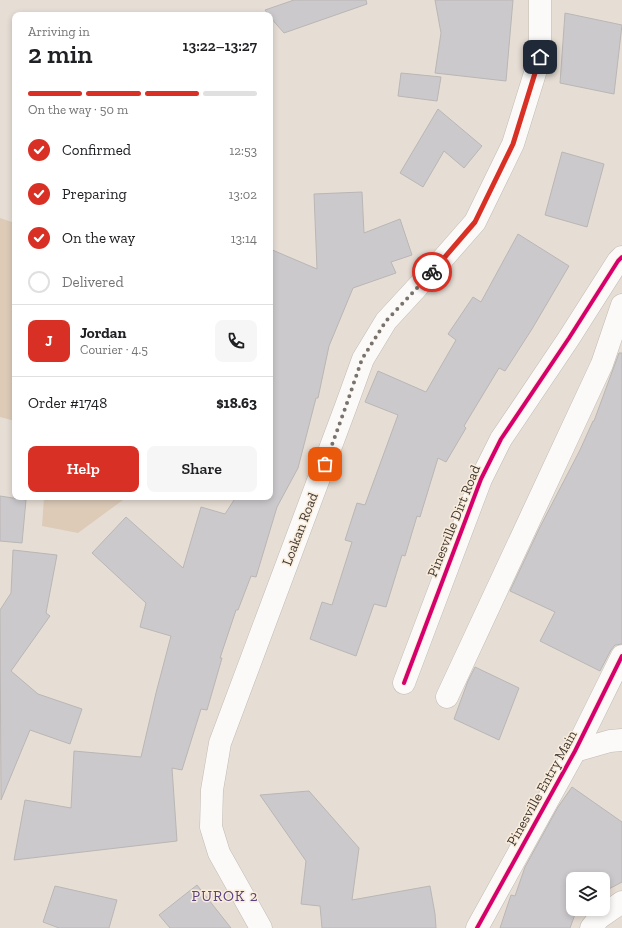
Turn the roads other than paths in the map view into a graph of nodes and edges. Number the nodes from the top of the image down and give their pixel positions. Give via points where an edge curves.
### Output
1 (540, 0) edge
2 (622, 257) edge
3 (622, 305) edge
4 (622, 656) edge
5 (404, 683) dead end
6 (447, 697) dead end
7 (622, 740) edge
8 (575, 751) junction
9 (622, 902) edge
10 (260, 928) edge
11 (477, 928) edge
12 (591, 928) edge

1 - 10 street, Loakan Road via 540,57 513,144 475,222 386,321 362,359 220,743 212,790 211,827 219,853
2 - 5 street, Pinesville Dirt Road via 501,439 480,479
3 - 6 street via 602,364
4 - 8 street, Pinesville Entry Main
7 - 8 street
8 - 11 street, Pinesville Entry Main
9 - 12 street

